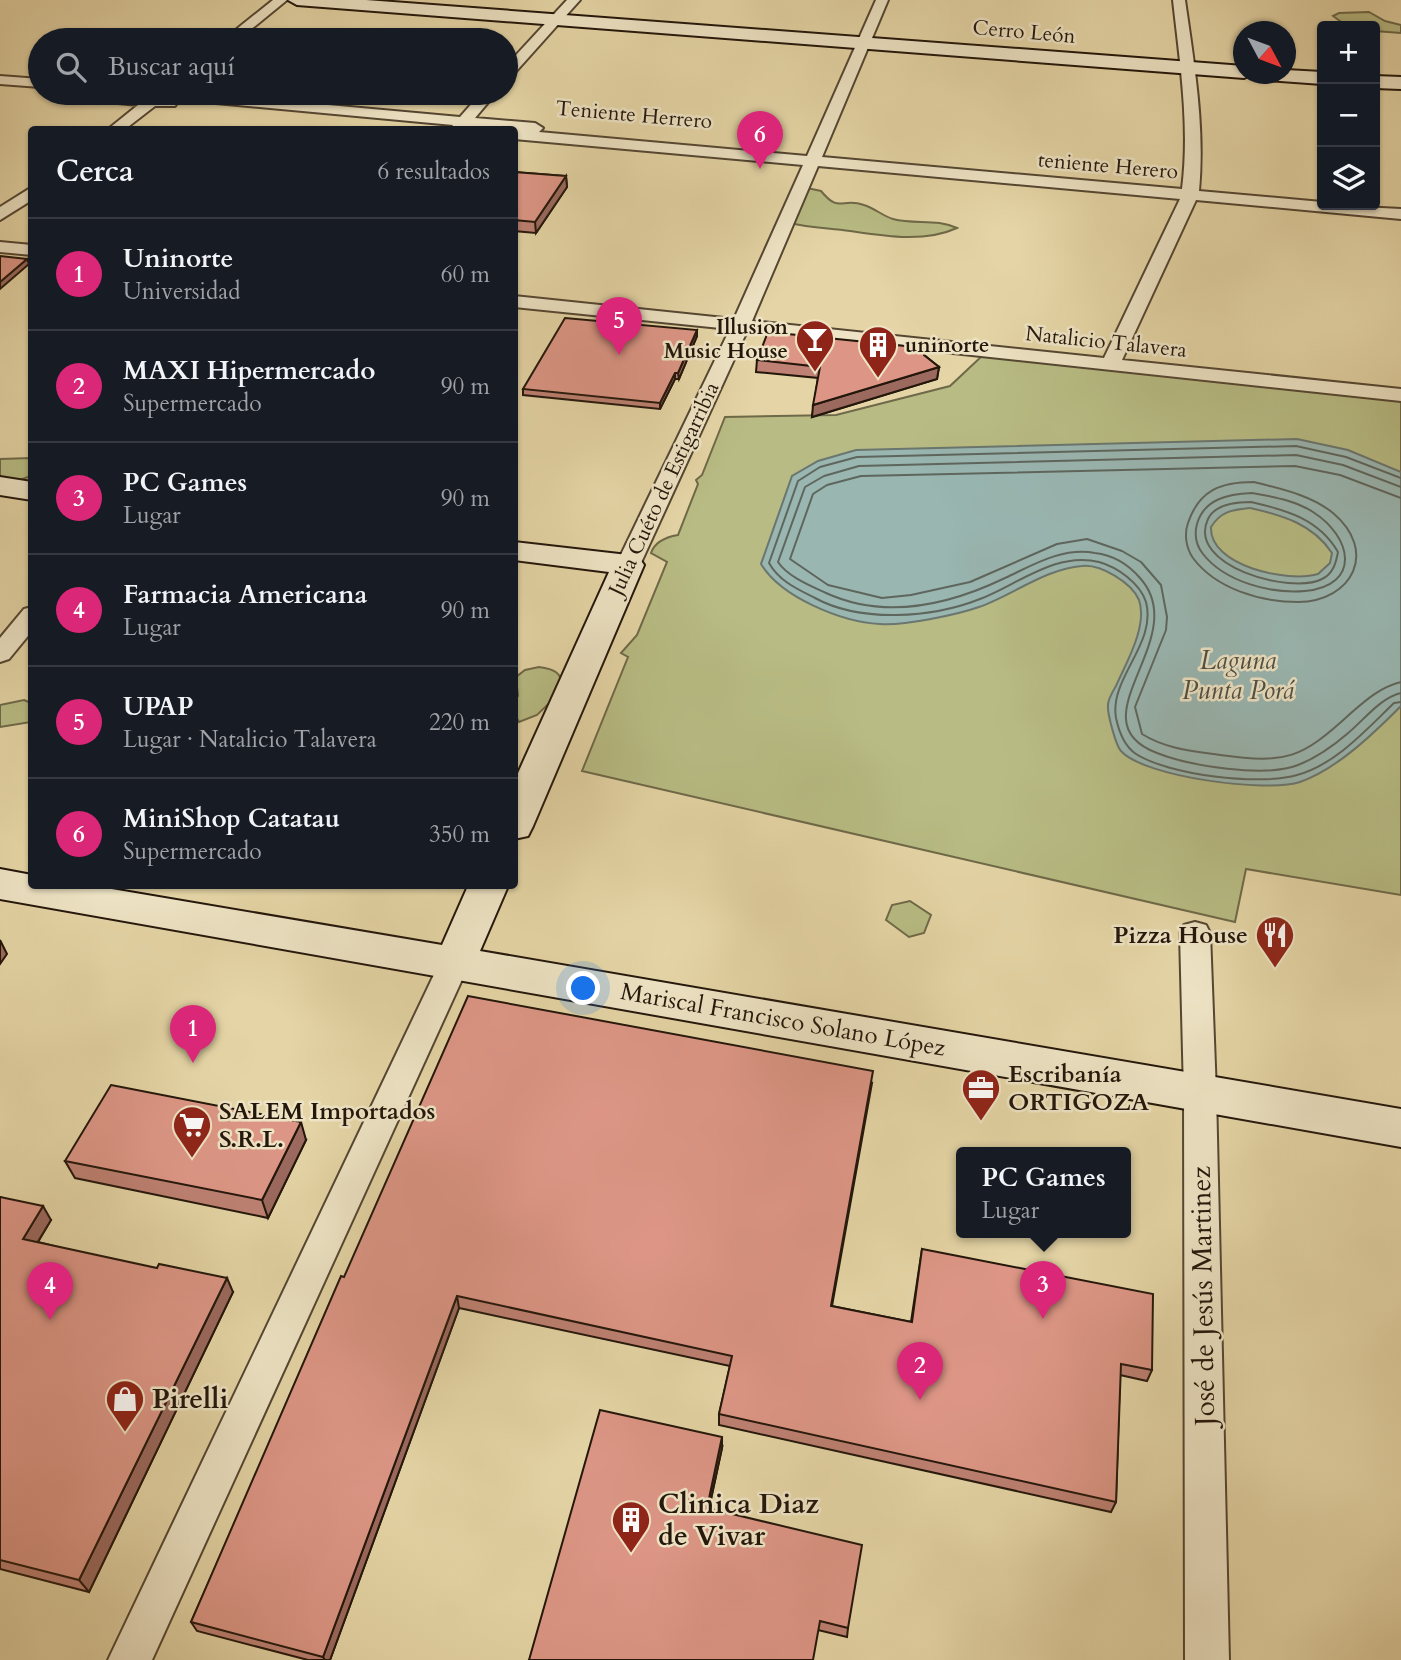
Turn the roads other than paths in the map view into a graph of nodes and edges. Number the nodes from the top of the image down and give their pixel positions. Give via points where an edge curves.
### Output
1 (281, 0) edge
2 (297, 0) edge
3 (573, 0) edge
4 (882, 0) edge
5 (1179, 0) edge
6 (554, 20) junction
7 (245, 28) edge
8 (863, 42) junction
9 (518, 60) edge
10 (1188, 68) junction
11 (1233, 71) edge
12 (1296, 76) edge
13 (1317, 78) edge
14 (1380, 82) edge
15 (28, 83) edge
16 (1401, 83) edge
17 (3, 84) edge
18 (28, 89) edge
19 (145, 105) edge
20 (251, 105) edge
21 (479, 105) edge
22 (119, 126) edge
23 (450, 126) edge
24 (461, 126) edge
25 (518, 131) edge
26 (518, 134) edge
27 (812, 160) junction
28 (28, 195) edge
29 (1190, 195) junction
30 (1401, 214) edge
31 (0, 215) edge
32 (0, 247) edge
33 (28, 250) edge
34 (518, 301) edge
35 (741, 325) junction
36 (1110, 365) junction
37 (1401, 395) edge
38 (0, 486) edge
39 (28, 490) edge
40 (518, 551) edge
41 (628, 565) junction
42 (28, 619) edge
43 (0, 654) edge
44 (518, 817) edge
45 (0, 884) edge
46 (28, 889) edge
47 (29, 889) edge
48 (487, 889) edge
49 (1195, 933) dead end
50 (455, 962) junction
51 (1200, 1093) junction
52 (1401, 1128) edge
53 (130, 1660) edge
54 (1207, 1660) edge

1 - 7 street
2 - 6 street, Cerro León
3 - 6 street
4 - 8 street, Julia Cuéto de Estigarribia
5 - 10 street
6 - 8 street, Cerro León
6 - 9 street
8 - 10 street, Cerro León
8 - 27 street, Julia Cuéto de Estigarribia
10 - 11 street, Cerro León
10 - 29 street via 1194,157
12 - 13 street
14 - 16 street
15 - 17 street
17 - 18 street
19 - 22 street
20 - 23 street, Teniente Herrero
21 - 24 street
25 - 27 street, Teniente Herrero via 772,149
26 - 27 street, Teniente Herrero
27 - 29 street, teniente Herero
27 - 35 street, Julia Cuéto de Estigarribia
28 - 31 street
29 - 30 street, teniente Herero
29 - 36 street
32 - 33 street
34 - 35 street, Natalicio Talavera
35 - 36 street, Natalicio Talavera
35 - 41 street, Julia Cuéto de Estigarribia
36 - 37 street, Natalicio Talavera
38 - 39 street
40 - 41 street
41 - 44 street, Julia Cuéto de Estigarribia
42 - 43 street
45 - 46 street, Mariscal Francisco Solano López
47 - 50 street, Mariscal Francisco Solano López
48 - 50 street
49 - 51 street, José de Jesús Martinez
50 - 51 street, Mariscal Francisco Solano López
50 - 53 street
51 - 52 street, Mariscal Francisco Solano López
51 - 54 street, José de Jesús Martinez

